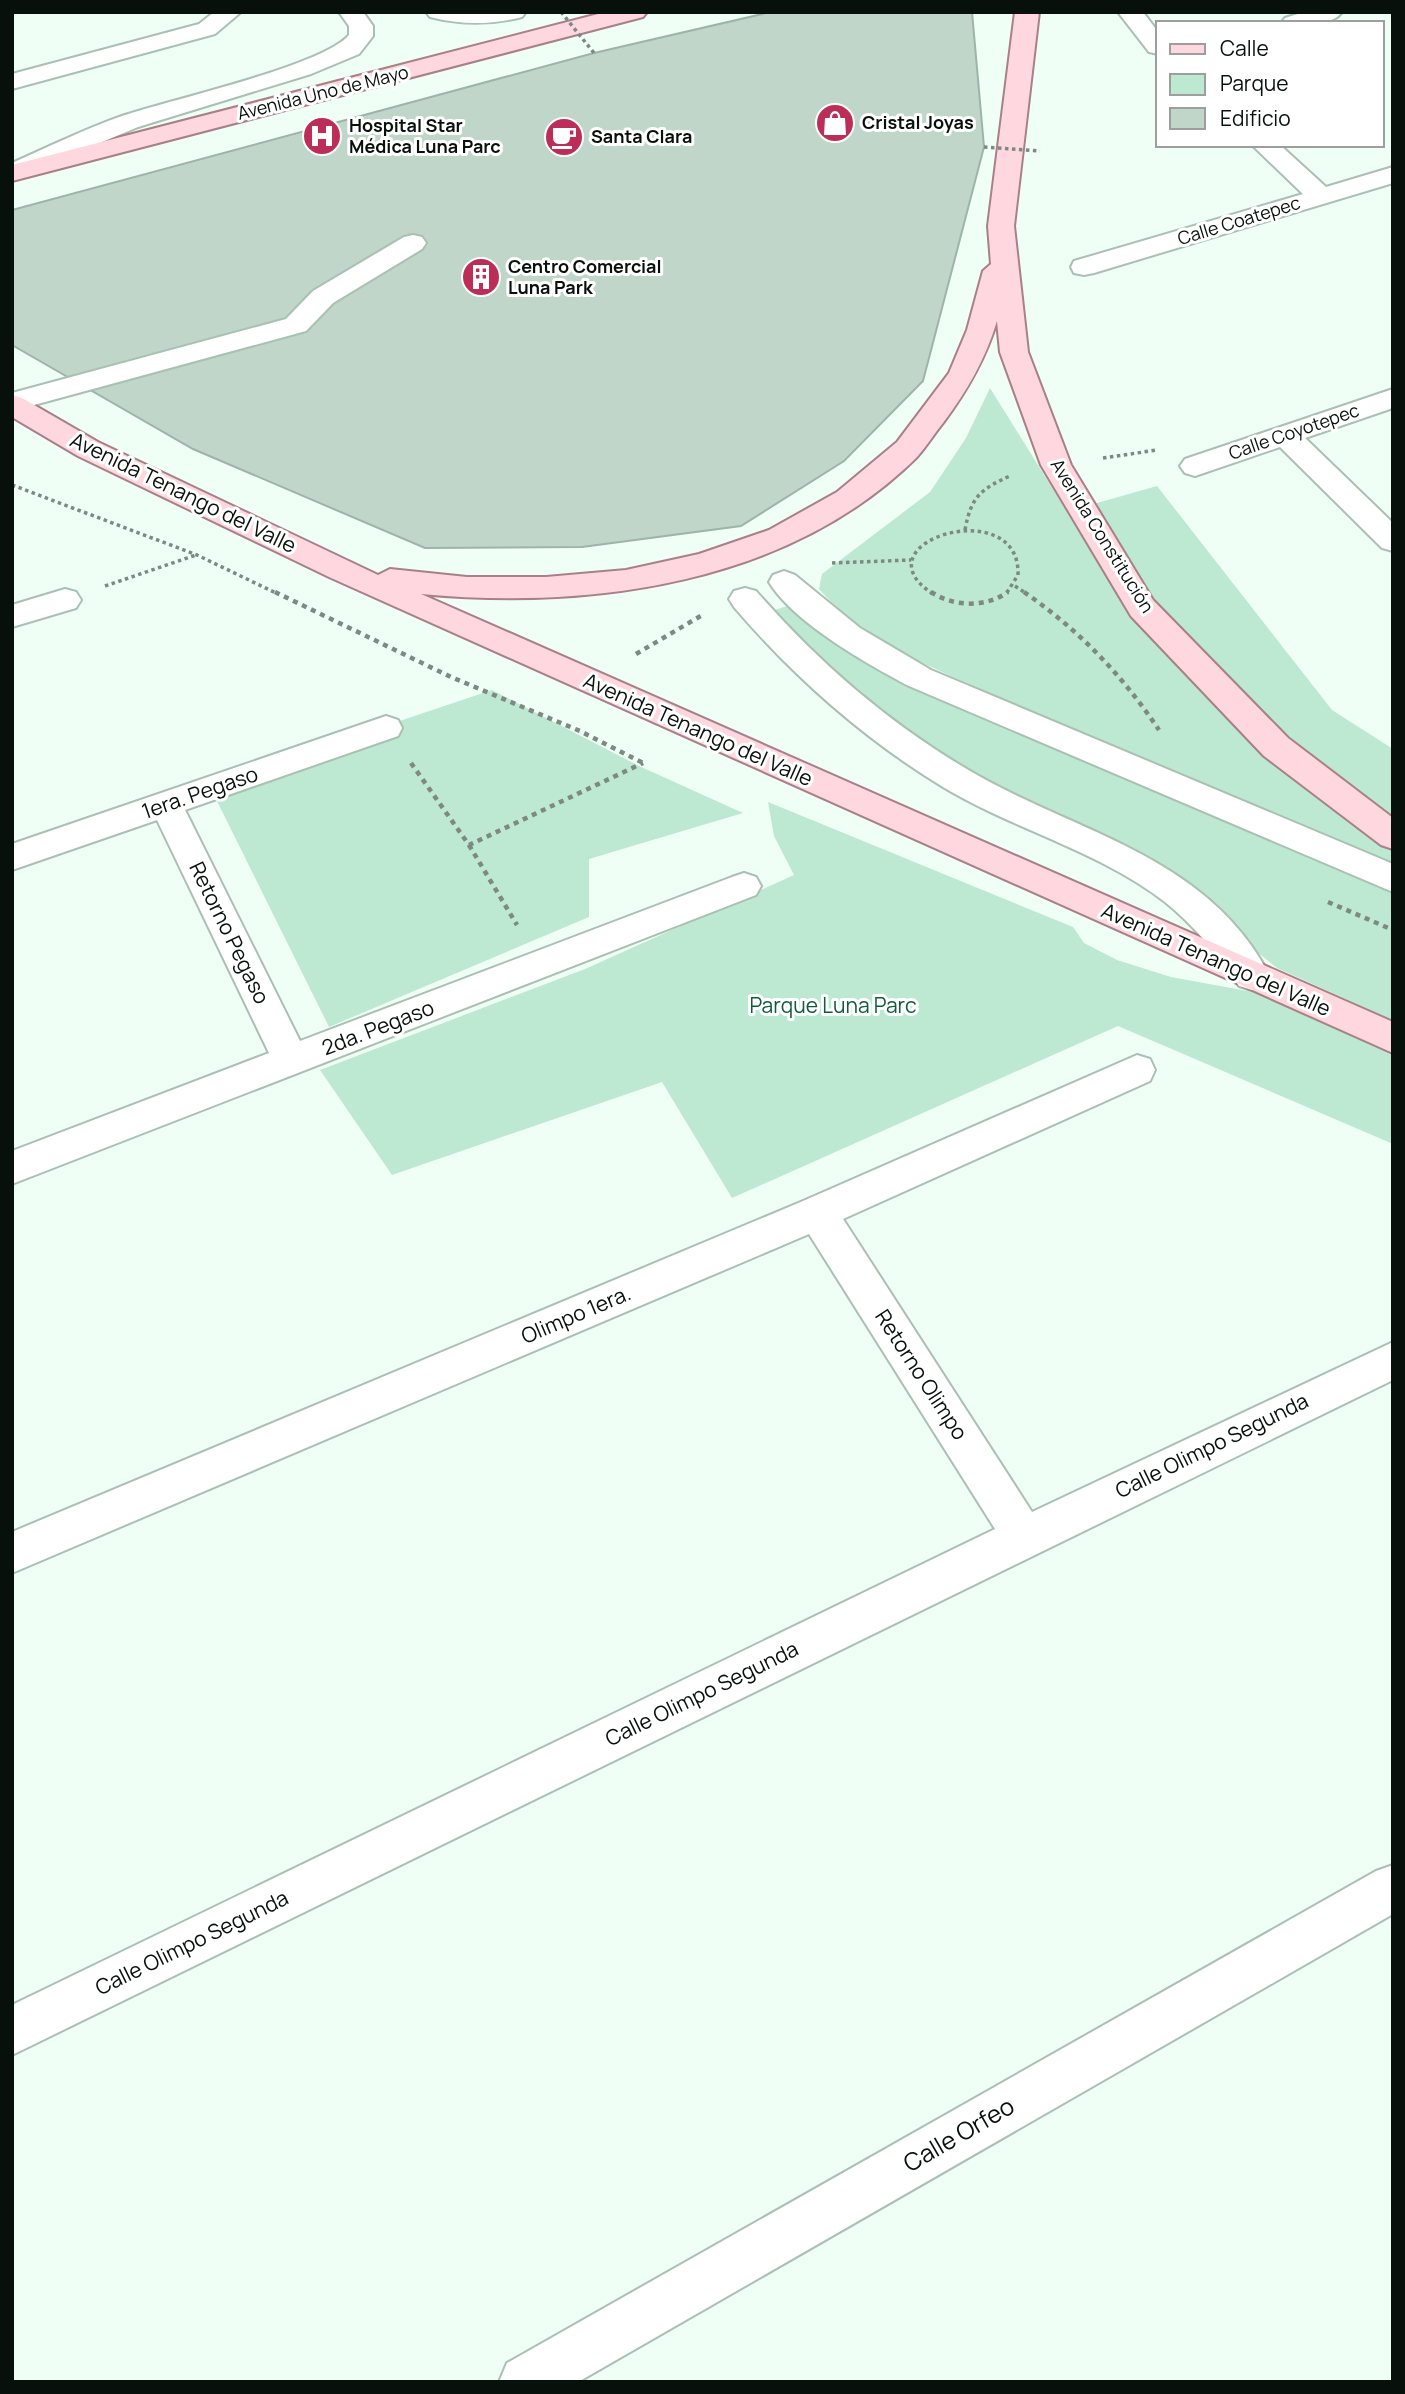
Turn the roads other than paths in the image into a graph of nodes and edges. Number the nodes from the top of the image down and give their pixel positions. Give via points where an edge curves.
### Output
1 (229, 12) edge
2 (351, 12) edge
3 (438, 12) edge
4 (514, 12) edge
5 (635, 12) edge
6 (1027, 12) edge
7 (1130, 12) edge
8 (1330, 12) edge
9 (1300, 21) edge
10 (1156, 44) edge
11 (12, 82) edge
12 (1267, 147) edge
13 (12, 172) edge
14 (1393, 174) edge
15 (1321, 196) junction
16 (1001, 226) junction
17 (413, 243) dead end
18 (1084, 267) dead end
19 (1393, 398) edge
20 (12, 403) edge
21 (1284, 435) junction
22 (1195, 466) dead end
23 (1393, 541) edge
24 (340, 570) junction
25 (784, 582) dead end
26 (745, 599) dead end
27 (65, 600) road end
28 (12, 616) edge
29 (386, 728) road end
30 (166, 805) junction
31 (1393, 836) edge
32 (12, 857) edge
33 (1393, 879) edge
34 (744, 886) dead end
35 (1252, 976) junction
36 (1393, 1038) edge
37 (292, 1062) junction
38 (1137, 1070) dead end
39 (12, 1168) edge
40 (817, 1213) junction
41 (1393, 1360) edge
42 (1024, 1537) junction
43 (12, 1553) edge
44 (1393, 1888) edge
45 (12, 2031) edge
46 (526, 2382) edge

1 - 11 street via 207,29
2 - 13 street via 362,26 361,36 350,49 302,69 129,122
3 - 4 street via 488,18
5 - 13 main road, Avenida Uno de Mayo
6 - 16 main road, Avenida Constitución
7 - 10 street
8 - 9 street
12 - 15 street
14 - 15 street, Calle Coatepec
15 - 18 street, Calle Coatepec
16 - 24 main road via 984,320 957,384 936,416 876,478 789,533 696,566 593,586 439,587
16 - 31 main road, Avenida Constitución via 1014,352 1023,377 1056,465 1142,608 1276,747
17 - 20 street via 323,297 296,325
19 - 21 street, Calle Coyotepec
20 - 24 main road, Avenida Tenango del Valle via 88,449
21 - 22 street, Calle Coyotepec
21 - 23 street
24 - 35 main road, Avenida Tenango del Valle
25 - 33 street via 850,638 920,678
26 - 35 street via 803,661 901,742 1017,812 1125,860 1164,883 1200,912
27 - 28 street
29 - 30 street, 1era. Pegaso
30 - 32 street, 1era. Pegaso
30 - 37 street, Retorno Pegaso
34 - 37 street, 2da. Pegaso
35 - 36 main road, Avenida Tenango del Valle
37 - 39 street, 2da. Pegaso
38 - 40 street, Olimpo 1era.
40 - 42 street, Retorno Olimpo
40 - 43 street, Olimpo 1era.
41 - 42 street, Calle Olimpo Segunda
42 - 45 street, Calle Olimpo Segunda
44 - 46 street, Calle Orfeo

